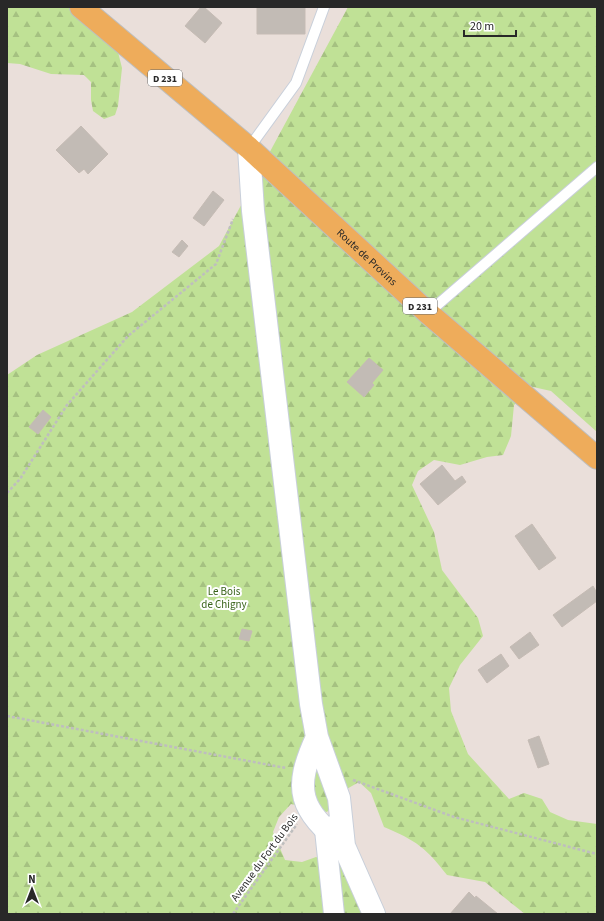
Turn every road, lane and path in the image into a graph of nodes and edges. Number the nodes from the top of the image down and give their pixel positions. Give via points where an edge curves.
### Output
1 (81, 7) edge
2 (324, 7) edge
3 (249, 148) junction
4 (597, 167) edge
5 (233, 219) dead end
6 (428, 313) junction
7 (597, 458) edge
8 (7, 493) edge
9 (7, 716) edge
10 (317, 737) junction
11 (304, 771) junction
12 (331, 771) junction
13 (308, 810) junction
14 (333, 826) junction
15 (597, 854) edge
16 (233, 914) edge
17 (334, 914) edge
18 (374, 914) edge

1 - 3 main road, D 231
2 - 3 lane via 296,83
3 - 6 main road, Route de Provins / D 231
3 - 10 main road via 253,211
4 - 6 lane
5 - 8 path via 216,264 128,336 67,405 20,479
6 - 7 main road, Route de Provins / D 231
9 - 11 path
10 - 11 main road
10 - 12 main road
11 - 13 main road via 302,782
12 - 14 main road via 339,798
12 - 15 path via 454,817
13 - 14 main road
13 - 16 path, Avenue du Fort du Bois
14 - 17 street
14 - 18 main road

